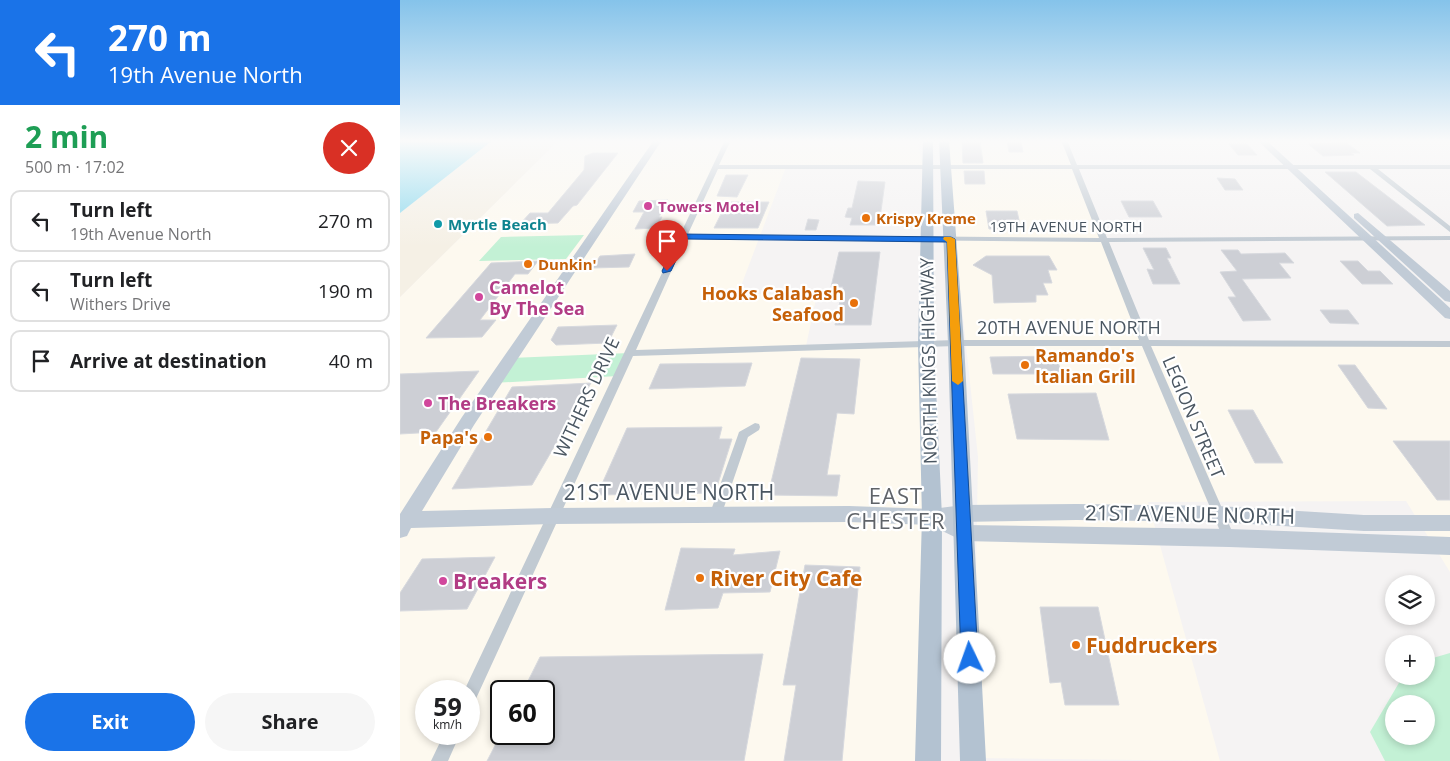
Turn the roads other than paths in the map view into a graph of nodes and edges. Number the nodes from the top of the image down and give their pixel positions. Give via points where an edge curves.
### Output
1 (634, 176) edge
2 (711, 176) edge
3 (928, 176) edge
4 (946, 176) edge
5 (1079, 176) edge
6 (1300, 176) edge
7 (1314, 176) edge
8 (1383, 176) edge
9 (1450, 230) edge
10 (683, 236) junction
11 (1368, 238) junction
12 (1383, 238) junction
13 (1450, 238) edge
14 (926, 239) junction
15 (951, 239) junction
16 (1106, 240) junction
17 (1450, 298) edge
18 (1450, 315) edge
19 (956, 343) junction
20 (1145, 343) junction
21 (926, 344) junction
22 (1450, 344) edge
23 (629, 353) junction
24 (755, 427) dead end
25 (1217, 514) junction
26 (553, 516) junction
27 (715, 516) junction
28 (932, 517) junction
29 (963, 523) junction
30 (1450, 523) edge
31 (403, 525) edge
32 (1229, 538) junction
33 (1450, 546) edge
34 (477, 680) edge
35 (447, 745) edge
36 (439, 761) edge
37 (928, 761) edge
38 (973, 761) edge

1 - 31 main road via 468,421
2 - 10 street, WITHERS DRIVE
3 - 14 main road, NORTH KINGS HIGHWAY
4 - 15 main road, NORTH KINGS HIGHWAY
5 - 16 street, LEGION STREET
6 - 11 main road
7 - 12 main road
8 - 9 street
10 - 14 street, 19TH AVENUE NORTH
10 - 23 street, WITHERS DRIVE
11 - 12 street, 19TH AVENUE NORTH
11 - 16 street, 19TH AVENUE NORTH
11 - 18 main road
12 - 13 street, 19TH AVENUE NORTH
12 - 17 main road
14 - 15 street, 19TH AVENUE NORTH
14 - 21 main road, NORTH KINGS HIGHWAY
15 - 16 street, 19TH AVENUE NORTH
15 - 19 main road, NORTH KINGS HIGHWAY
16 - 20 street, LEGION STREET
19 - 20 street, 20TH AVENUE NORTH
19 - 21 street, 20TH AVENUE NORTH
19 - 29 main road, NORTH KINGS HIGHWAY
20 - 22 street, 20TH AVENUE NORTH
20 - 25 street, LEGION STREET
21 - 23 street, 20TH AVENUE NORTH
21 - 28 main road, NORTH KINGS HIGHWAY
23 - 26 street, WITHERS DRIVE
24 - 27 street via 743,435
25 - 29 main road, 21ST AVENUE NORTH
25 - 30 main road, 21ST AVENUE NORTH via 1364,523
25 - 32 street, LEGION STREET
26 - 27 main road, 21ST AVENUE NORTH
26 - 31 main road, 21ST AVENUE NORTH
26 - 34 street, WITHERS DRIVE
27 - 28 main road, 21ST AVENUE NORTH via 849,514
28 - 29 main road, 21ST AVENUE NORTH
28 - 37 main road, NORTH KINGS HIGHWAY
29 - 32 main road, 21ST AVENUE NORTH
29 - 38 main road, NORTH KINGS HIGHWAY
32 - 33 main road, 21ST AVENUE NORTH
35 - 36 street

